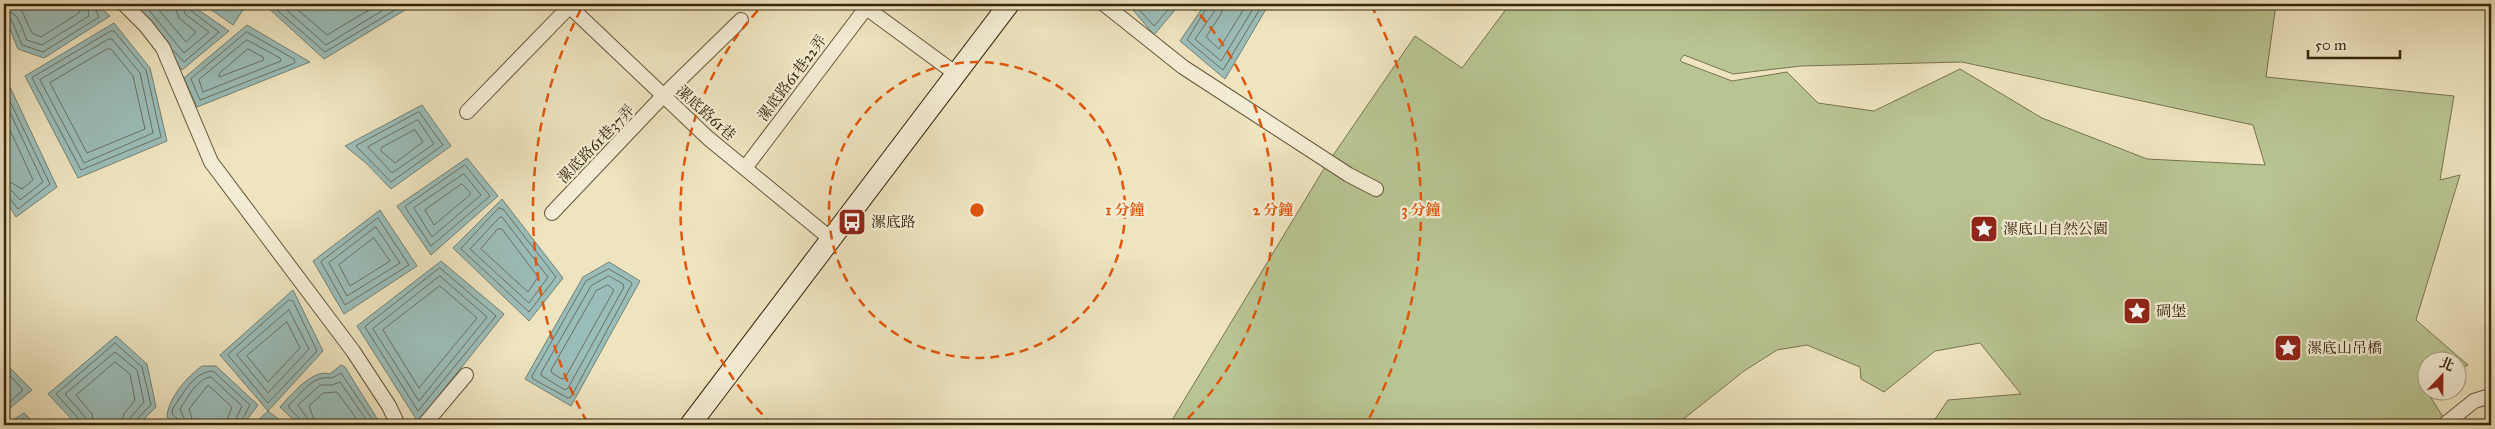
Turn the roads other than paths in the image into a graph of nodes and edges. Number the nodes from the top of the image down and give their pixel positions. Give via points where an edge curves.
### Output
1 (124, 4) edge
2 (1009, 4) edge
3 (1104, 4) edge
4 (568, 5) edge
5 (863, 6) edge
6 (741, 20) dead end
7 (955, 73) junction
8 (663, 96) junction
9 (467, 112) dead end
10 (745, 168) junction
11 (1376, 189) dead end
12 (552, 213) dead end
13 (830, 239) junction
14 (466, 375) dead end
15 (2491, 399) edge
16 (398, 425) edge
17 (424, 425) edge
18 (690, 425) edge
19 (2444, 425) edge

1 - 16 street via 163,48 211,162 354,351
2 - 7 street
3 - 11 street via 1183,67 1348,175
4 - 8 street, 漯底路61巷
4 - 9 street
5 - 7 street
5 - 10 street, 漯底路61巷22弄
6 - 8 street, 漯底路61巷37弄
7 - 13 street
8 - 10 street, 漯底路61巷
8 - 12 street, 漯底路61巷37弄
10 - 13 street, 漯底路61巷
13 - 18 street
14 - 17 street
15 - 19 street via 2474,401

